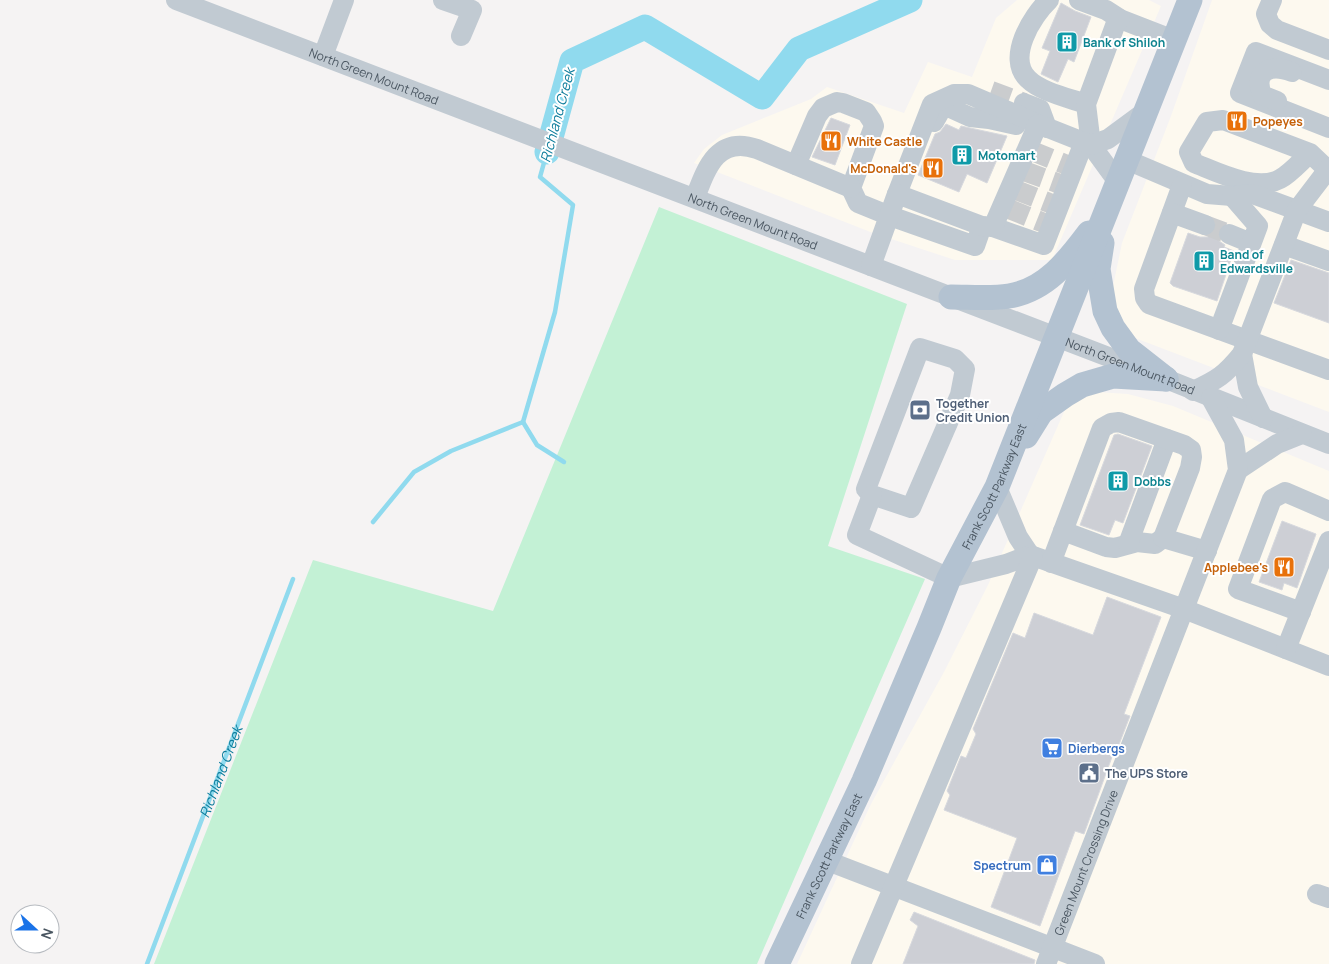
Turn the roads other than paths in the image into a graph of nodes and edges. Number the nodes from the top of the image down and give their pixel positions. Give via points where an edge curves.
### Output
1 (176, 0) edge
2 (344, 0) edge
3 (443, 0) edge
4 (1049, 0) edge
5 (1080, 0) edge
6 (1190, 0) edge
7 (1272, 0) edge
8 (1120, 19) junction
9 (461, 36) dead end
10 (1174, 40) junction
11 (1329, 50) edge
12 (323, 56) junction
13 (1329, 81) edge
14 (991, 91) tunnel mouth
15 (970, 101) junction
16 (1024, 103) tunnel mouth
17 (1086, 104) junction
18 (948, 107) junction
19 (1146, 111) junction
20 (989, 119) junction
21 (1040, 127) junction
22 (1327, 127) edge
23 (1088, 144) junction
24 (1310, 153) junction
25 (796, 165) junction
26 (1328, 169) edge
27 (905, 171) junction
28 (1122, 171) junction
29 (1182, 185) junction
30 (851, 188) junction
31 (897, 194) junction
32 (1232, 196) junction
33 (694, 198) junction
34 (1108, 206) junction
35 (1297, 210) junction
36 (1172, 212) junction
37 (890, 216) junction
38 (1329, 222) edge
39 (1205, 225) tunnel mouth
40 (988, 227) junction
41 (1229, 234) tunnel mouth
42 (1252, 243) junction
43 (1284, 244) junction
44 (1329, 261) edge
45 (871, 266) junction
46 (951, 298) junction
47 (1220, 330) junction
48 (1056, 337) junction
49 (1245, 347) junction
50 (1329, 370) edge
51 (1166, 380) junction
52 (1193, 391) junction
53 (1211, 398) junction
54 (1263, 418) junction
55 (1302, 434) junction
56 (1167, 439) junction
57 (1329, 444) edge
58 (1238, 470) junction
59 (1000, 478) junction
60 (872, 496) junction
61 (1329, 511) edge
62 (1063, 531) junction
63 (1163, 538) junction
64 (1329, 541) edge
65 (1128, 544) junction
66 (1207, 551) junction
67 (1038, 558) junction
68 (949, 578) junction
69 (1184, 610) junction
70 (1301, 612) junction
71 (1286, 649) junction
72 (1328, 663) edge
73 (825, 860) junction
74 (893, 887) junction
75 (1049, 956) edge
76 (777, 964) edge
77 (861, 964) edge
78 (1095, 964) edge

1 - 12 street, North Green Mount Road
2 - 12 street
3 - 9 street via 472,10
4 - 17 street via 1034,15 1026,33 1020,51 1022,72 1039,87
5 - 8 street
6 - 10 main road, Frank Scott Parkway East
7 - 11 street via 1266,14 1270,24 1277,30
8 - 10 street
8 - 17 street via 1116,22
10 - 19 main road, Frank Scott Parkway East
12 - 33 street, North Green Mount Road
13 - 22 street via 1256,52 1240,93
14 - 15 street via 978,86
15 - 18 street
15 - 20 street via 984,109
15 - 21 street
15 - 27 street via 954,94 932,104
16 - 21 street via 1040,109
17 - 23 street
18 - 20 street via 970,117
18 - 27 street via 942,108 916,162
19 - 23 street via 1108,139
19 - 28 main road, Frank Scott Parkway East
20 - 21 street
21 - 23 street
21 - 40 street via 1009,198
23 - 28 street
23 - 40 street via 1070,167 1048,224 1044,245
24 - 24 street via 1223,120 1207,122 1190,152 1194,163 1237,180 1261,183 1280,179
24 - 26 street
25 - 30 street
25 - 30 street via 823,108 837,102 866,112 874,126
25 - 33 street via 751,147 733,147 722,151 706,169
26 - 35 street
27 - 31 street
28 - 29 street
28 - 34 main road, Frank Scott Parkway East
29 - 32 street via 1206,194
29 - 36 street
30 - 37 street via 858,203
31 - 37 street
31 - 40 street
32 - 35 street via 1253,194
32 - 42 street via 1258,226
33 - 45 street, North Green Mount Road
34 - 46 main road via 1071,258 1042,285 1009,296
34 - 48 main road, Frank Scott Parkway East
34 - 51 main road via 1098,268 1105,311 1129,350
35 - 38 street
35 - 43 street
36 - 39 street
36 - 47 street via 1144,289 1145,298 1150,304
37 - 40 street via 976,246
37 - 45 street
41 - 42 street
42 - 47 street
43 - 44 street
43 - 49 street
45 - 46 street, North Green Mount Road
46 - 48 street, North Green Mount Road
47 - 49 street
48 - 51 street, North Green Mount Road
48 - 59 main road, Frank Scott Parkway East
49 - 50 street
49 - 52 street via 1229,371
49 - 54 street via 1248,387
51 - 52 street, North Green Mount Road
51 - 59 main road via 1112,376 1082,385 1041,412
52 - 53 street, North Green Mount Road
53 - 54 street, North Green Mount Road
53 - 58 street via 1234,440
54 - 55 street, North Green Mount Road
55 - 57 street, North Green Mount Road
55 - 58 street via 1277,444
56 - 62 street via 1119,422 1102,428
56 - 63 street via 1184,445 1192,457
56 - 65 street
58 - 66 street, Green Mount Crossing Drive
59 - 67 street via 1018,537
59 - 68 main road, Frank Scott Parkway East
60 - 60 street via 866,490 920,348 956,359 965,369 960,395 911,508
60 - 68 street via 857,535
61 - 70 street via 1285,492 1272,499 1238,589
62 - 65 street via 1106,547
62 - 67 street
63 - 65 street via 1155,544
63 - 66 street
64 - 70 street
66 - 69 street, Green Mount Crossing Drive
67 - 68 street
67 - 69 street
67 - 74 street
68 - 73 main road, Frank Scott Parkway East via 864,780
69 - 71 street
69 - 75 street, Green Mount Crossing Drive
70 - 71 street
71 - 72 street
73 - 74 street, Green Mount Crossing Drive
73 - 76 main road, Frank Scott Parkway East
74 - 75 street, Green Mount Crossing Drive
74 - 77 street
75 - 78 street, Green Mount Crossing Drive

